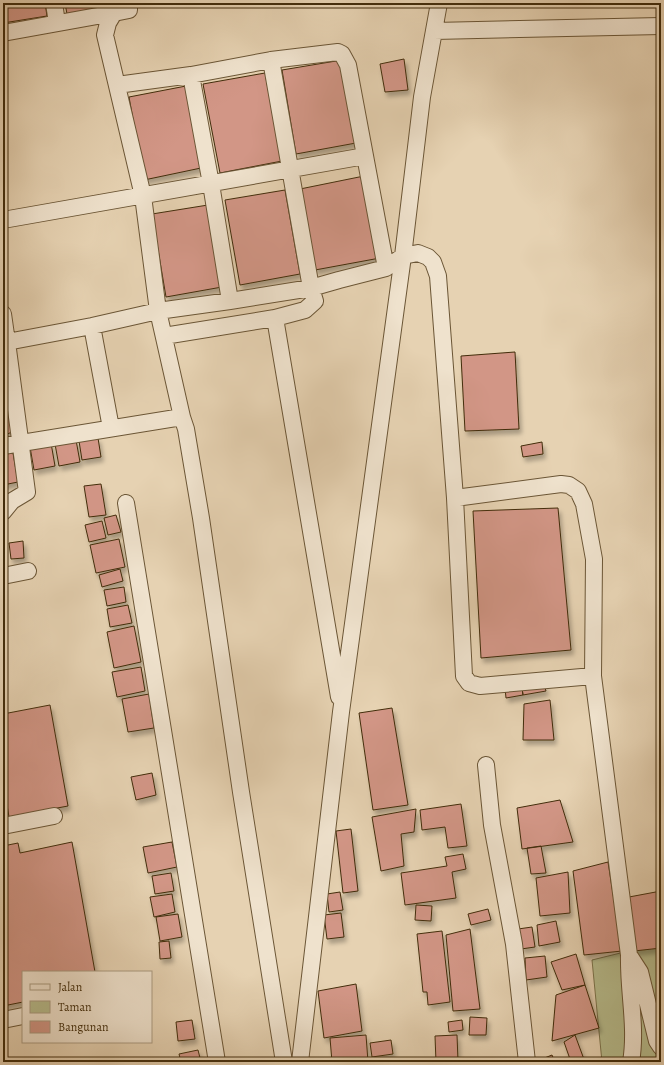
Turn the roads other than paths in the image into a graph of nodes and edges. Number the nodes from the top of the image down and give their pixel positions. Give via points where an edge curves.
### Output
1 (54, 3) edge
2 (128, 3) edge
3 (439, 3) edge
4 (114, 13) junction
5 (57, 23) junction
6 (661, 26) edge
7 (434, 31) junction
8 (3, 33) edge
9 (271, 60) junction
10 (191, 75) junction
11 (117, 85) junction
12 (365, 156) junction
13 (290, 170) junction
14 (211, 184) junction
15 (143, 196) junction
16 (3, 220) edge
17 (403, 256) junction
18 (386, 268) junction
19 (311, 288) junction
20 (230, 301) junction
21 (158, 311) junction
22 (3, 314) edge
23 (275, 318) junction
24 (92, 326) junction
25 (164, 336) junction
26 (7, 342) junction
27 (182, 417) junction
28 (111, 428) junction
29 (20, 443) junction
30 (3, 446) edge
31 (455, 498) junction
32 (126, 503) dead end
33 (3, 512) edge
34 (28, 571) dead end
35 (3, 576) edge
36 (593, 676) junction
37 (341, 712) junction
38 (486, 765) dead end
39 (54, 816) dead end
40 (3, 826) edge
41 (628, 955) junction
42 (22, 1016) edge
43 (3, 1020) edge
44 (659, 1044) edge
45 (633, 1054) edge
46 (217, 1062) edge
47 (284, 1062) edge
48 (300, 1062) edge
49 (527, 1062) edge

1 - 5 street
2 - 4 street via 130,10
3 - 7 street
4 - 5 street
4 - 11 street via 105,35
5 - 8 street
6 - 7 street
7 - 17 street via 422,97
9 - 10 street
9 - 12 street via 338,52 342,54 348,65
9 - 13 street
10 - 11 street
10 - 14 street
11 - 15 street
12 - 13 street
12 - 18 street
13 - 14 street
13 - 19 street
14 - 15 street
14 - 20 street
15 - 16 street
15 - 21 street
17 - 18 street
17 - 31 street via 418,254 428,257 433,262 438,276
17 - 37 street
18 - 19 street
19 - 20 street
19 - 23 street via 316,301 305,310
20 - 21 street
21 - 24 street
21 - 25 street
22 - 26 street
23 - 25 street
23 - 37 street
24 - 26 street
24 - 28 street
25 - 27 street
26 - 29 street
27 - 28 street
27 - 47 street via 201,518 240,792
28 - 29 street
29 - 30 street
29 - 33 street via 27,492 12,501
31 - 36 street via 466,680 480,686
31 - 36 street via 560,484 569,485 578,492 584,504 594,559
32 - 46 street
34 - 35 street
36 - 41 street
37 - 48 street
38 - 49 street via 492,825 514,944
39 - 40 street
41 - 44 street via 640,972
41 - 45 street
42 - 43 street
44 - 45 street

